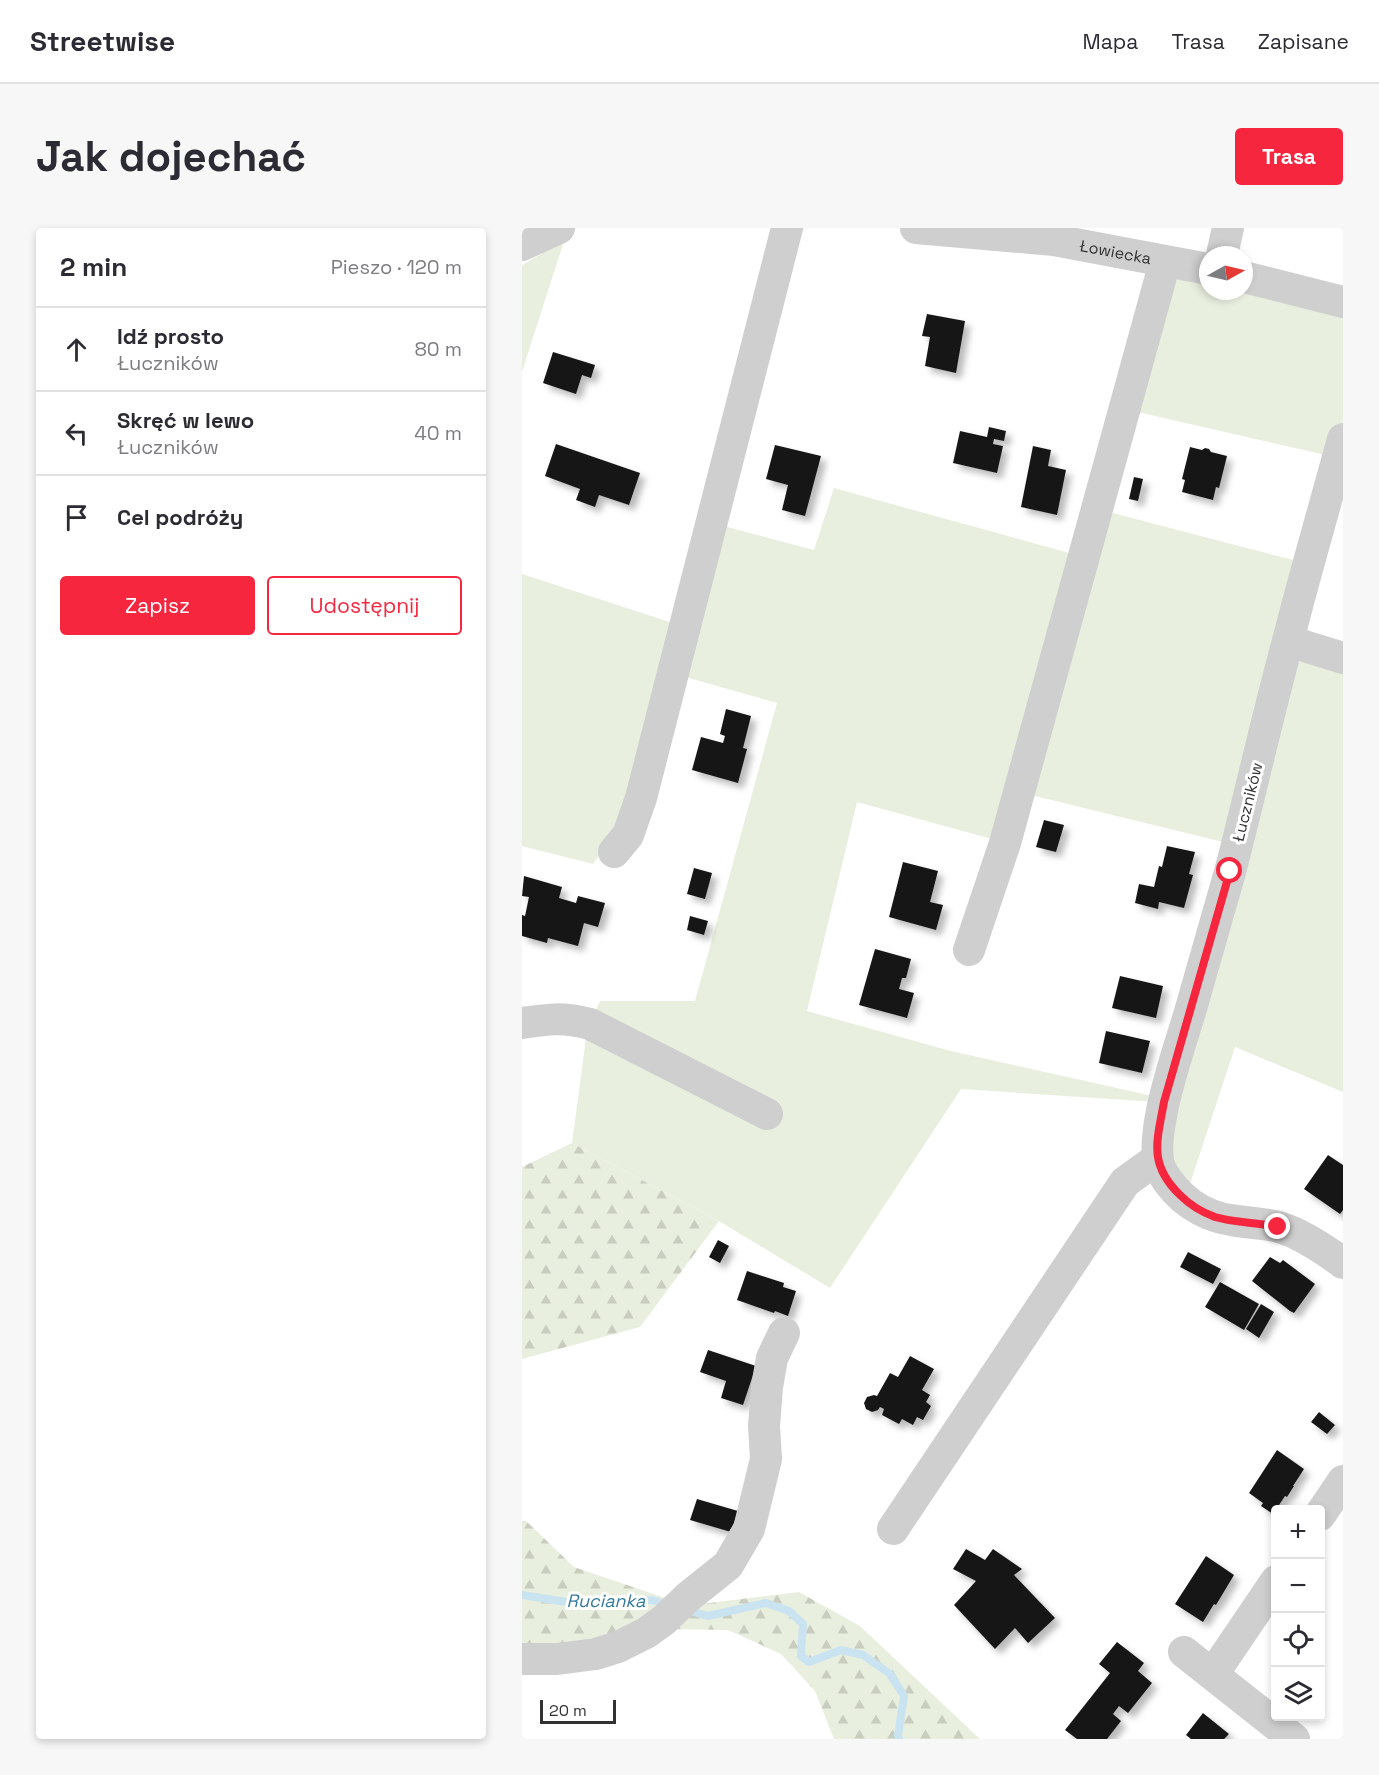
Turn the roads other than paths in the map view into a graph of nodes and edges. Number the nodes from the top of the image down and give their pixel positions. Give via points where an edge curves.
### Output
1 (559, 228) edge
2 (787, 228) edge
3 (916, 228) edge
4 (1228, 228) edge
5 (1010, 232) edge
6 (522, 245) edge
7 (1224, 246) edge
8 (1165, 262) junction
9 (1199, 268) edge
10 (1253, 279) edge
11 (1343, 302) edge
12 (1343, 439) edge
13 (1288, 641) junction
14 (1343, 658) edge
15 (614, 852) dead end
16 (969, 950) dead end
17 (522, 1023) edge
18 (767, 1114) dead end
19 (1157, 1159) junction
20 (1343, 1263) edge
21 (784, 1333) dead end
22 (1343, 1481) edge
23 (1325, 1508) edge
24 (893, 1529) dead end
25 (1271, 1587) edge
26 (1184, 1652) dead end
27 (522, 1659) edge
28 (1213, 1674) junction
29 (1294, 1739) edge

1 - 6 street
2 - 15 street via 641,798 628,835
3 - 5 street, Łowiecka
4 - 7 street
5 - 8 street, Łowiecka
8 - 9 street, Łowiecka
8 - 16 street via 1005,843
10 - 11 street
12 - 13 street, Łuczników
13 - 14 street
13 - 19 street, Łuczników via 1230,871 1164,1102
17 - 18 street via 568,1019 590,1024
19 - 20 street via 1169,1183 1193,1207 1229,1220 1290,1231
19 - 24 street via 1125,1182
21 - 27 street via 772,1358 767,1387 766,1459 749,1529 728,1565 646,1634 618,1647 597,1654
22 - 23 street
25 - 28 street
26 - 28 street
28 - 29 street

